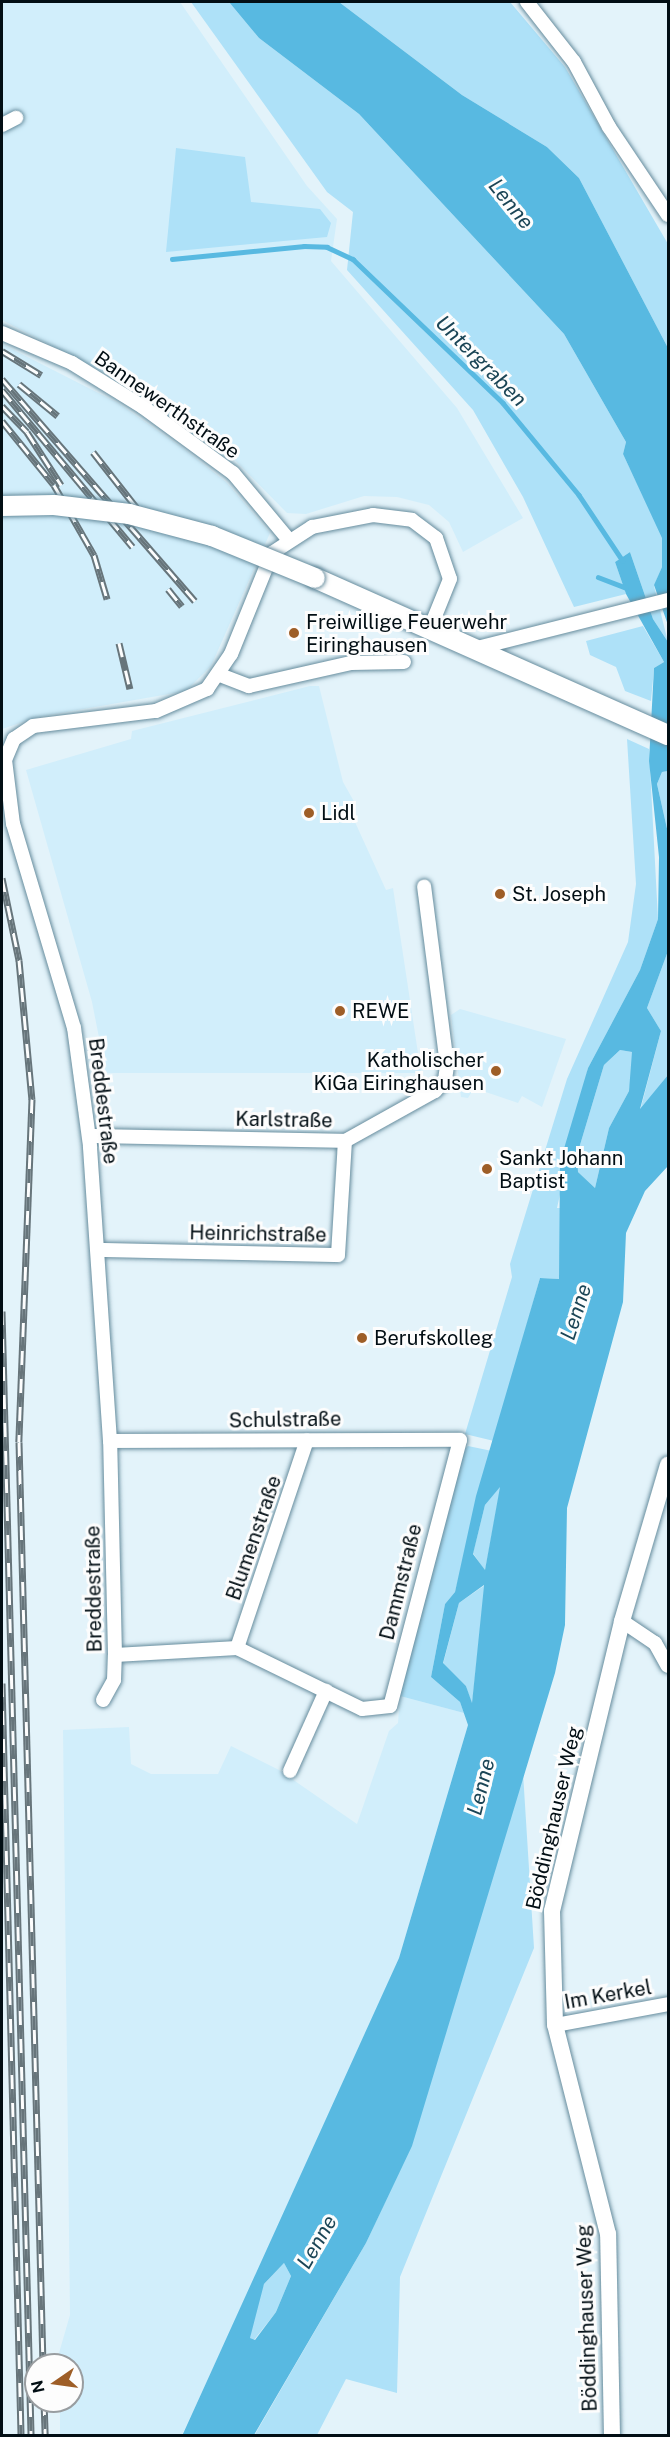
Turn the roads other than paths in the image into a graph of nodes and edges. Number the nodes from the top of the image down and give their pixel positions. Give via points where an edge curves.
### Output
1 (527, 2) edge
2 (16, 118) dead end
3 (2, 125) edge
4 (669, 215) edge
5 (2, 333) edge
6 (2, 506) edge
7 (288, 538) junction
8 (669, 600) edge
9 (429, 631) junction
10 (473, 649) junction
11 (404, 662) dead end
12 (220, 675) junction
13 (669, 735) edge
14 (6, 742) edge
15 (424, 886) dead end
16 (89, 1136) junction
17 (345, 1141) junction
18 (100, 1250) junction
19 (307, 1440) junction
20 (460, 1440) joint
21 (110, 1441) junction
22 (669, 1465) edge
23 (622, 1621) junction
24 (237, 1648) junction
25 (115, 1655) junction
26 (669, 1666) edge
27 (326, 1691) junction
28 (103, 1700) dead end
29 (290, 1771) dead end
30 (669, 2004) edge
31 (555, 2025) junction
32 (612, 2436) edge

1 - 4 street via 574,62 609,127
2 - 3 street
5 - 7 street, Bannewerthstraße via 72,363 143,407 233,473
6 - 9 main road, bridge via 54,505 129,514 212,536
7 - 9 street, Breddestraße via 347,517 373,515 420,525 444,552 450,579
7 - 12 street, Breddestraße via 272,553 260,576
8 - 10 street
9 - 10 main road
10 - 13 main road
11 - 12 street via 351,663 249,686
12 - 14 street, Breddestraße via 207,689 177,705 48,722
14 - 16 street, Breddestraße via 3,772 7,799 67,997
15 - 17 street, Karlstraße via 445,1080 435,1092
16 - 17 street, Karlstraße
16 - 18 street, Breddestraße
17 - 18 street, Heinrichstraße via 338,1255
18 - 21 street, Breddestraße
19 - 20 street, Schulstraße
19 - 21 street, Schulstraße
19 - 24 street, Blumenstraße
20 - 27 street, Dammstraße via 390,1707 362,1709
21 - 25 street, Breddestraße
22 - 23 street, Böddinghauser Weg
23 - 26 street via 655,1644
23 - 31 street, Böddinghauser Weg via 552,1911
24 - 25 street
24 - 27 street
25 - 28 street, Breddestraße via 114,1680
27 - 29 street
30 - 31 street, Im Kerkel
31 - 32 street, Böddinghauser Weg via 608,2234

